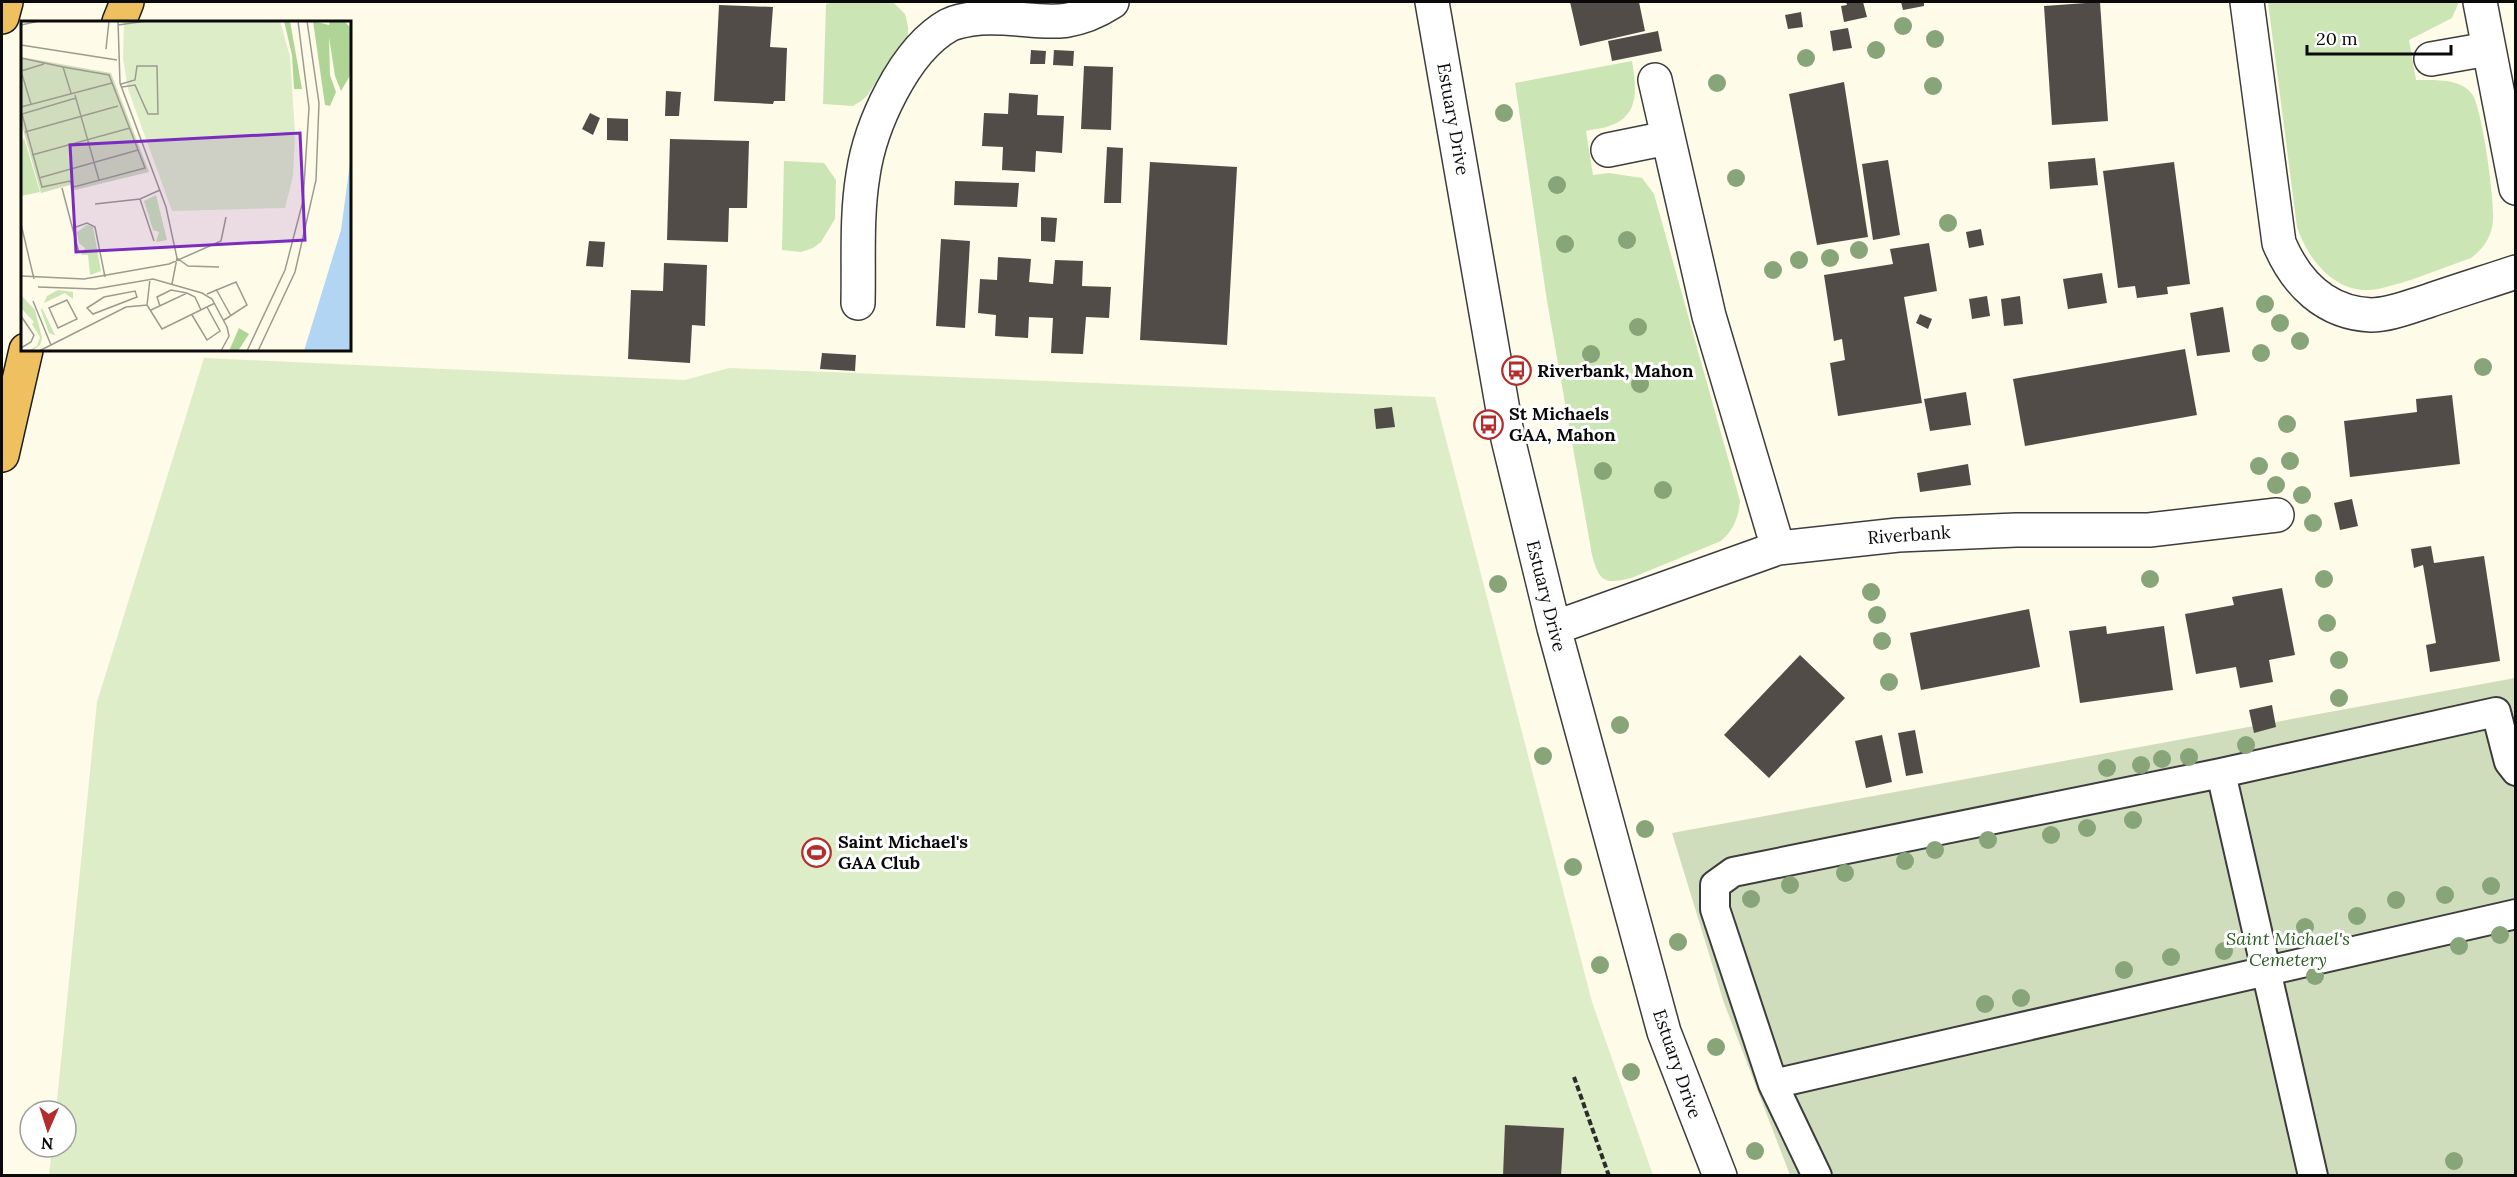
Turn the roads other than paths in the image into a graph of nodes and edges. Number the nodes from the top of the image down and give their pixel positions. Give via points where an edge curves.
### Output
1 (6, 2) edge
2 (127, 2) edge
3 (1112, 2) edge
4 (1432, 2) edge
5 (2247, 2) edge
6 (2480, 2) edge
7 (2, 17) edge
8 (119, 21) edge
9 (2488, 49) junction
10 (2431, 59) dead end
11 (1655, 80) dead end
12 (1667, 138) junction
13 (1608, 150) dead end
14 (2516, 188) edge
15 (2516, 272) edge
16 (858, 303) dead end
17 (26, 351) edge
18 (2, 455) edge
19 (2277, 515) dead end
20 (1778, 548) junction
21 (1554, 628) junction
22 (2516, 771) edge
23 (2221, 773) junction
24 (2516, 914) edge
25 (2267, 971) junction
26 (1773, 1084) junction
27 (1720, 1176) edge
28 (1817, 1176) edge
29 (2313, 1176) edge

1 - 7 highway
2 - 8 highway
3 - 16 street via 1078,20 980,18 950,24 925,43 891,90 863,175
4 - 21 street, Estuary Drive via 1508,439
5 - 15 street via 2279,243 2290,267 2314,294 2340,309 2372,315
6 - 9 street
9 - 10 street
9 - 14 street
11 - 12 street
12 - 13 street
12 - 20 street via 1709,316
17 - 18 highway
19 - 20 street, Riverbank via 2149,530 1898,535
20 - 21 street, Riverbank
21 - 27 street, Estuary Drive via 1664,1032
22 - 23 lane via 2509,762 2496,712
23 - 25 lane
23 - 26 lane via 1733,872 1715,885 1715,909
24 - 25 lane
25 - 26 lane
25 - 29 lane
26 - 28 lane

